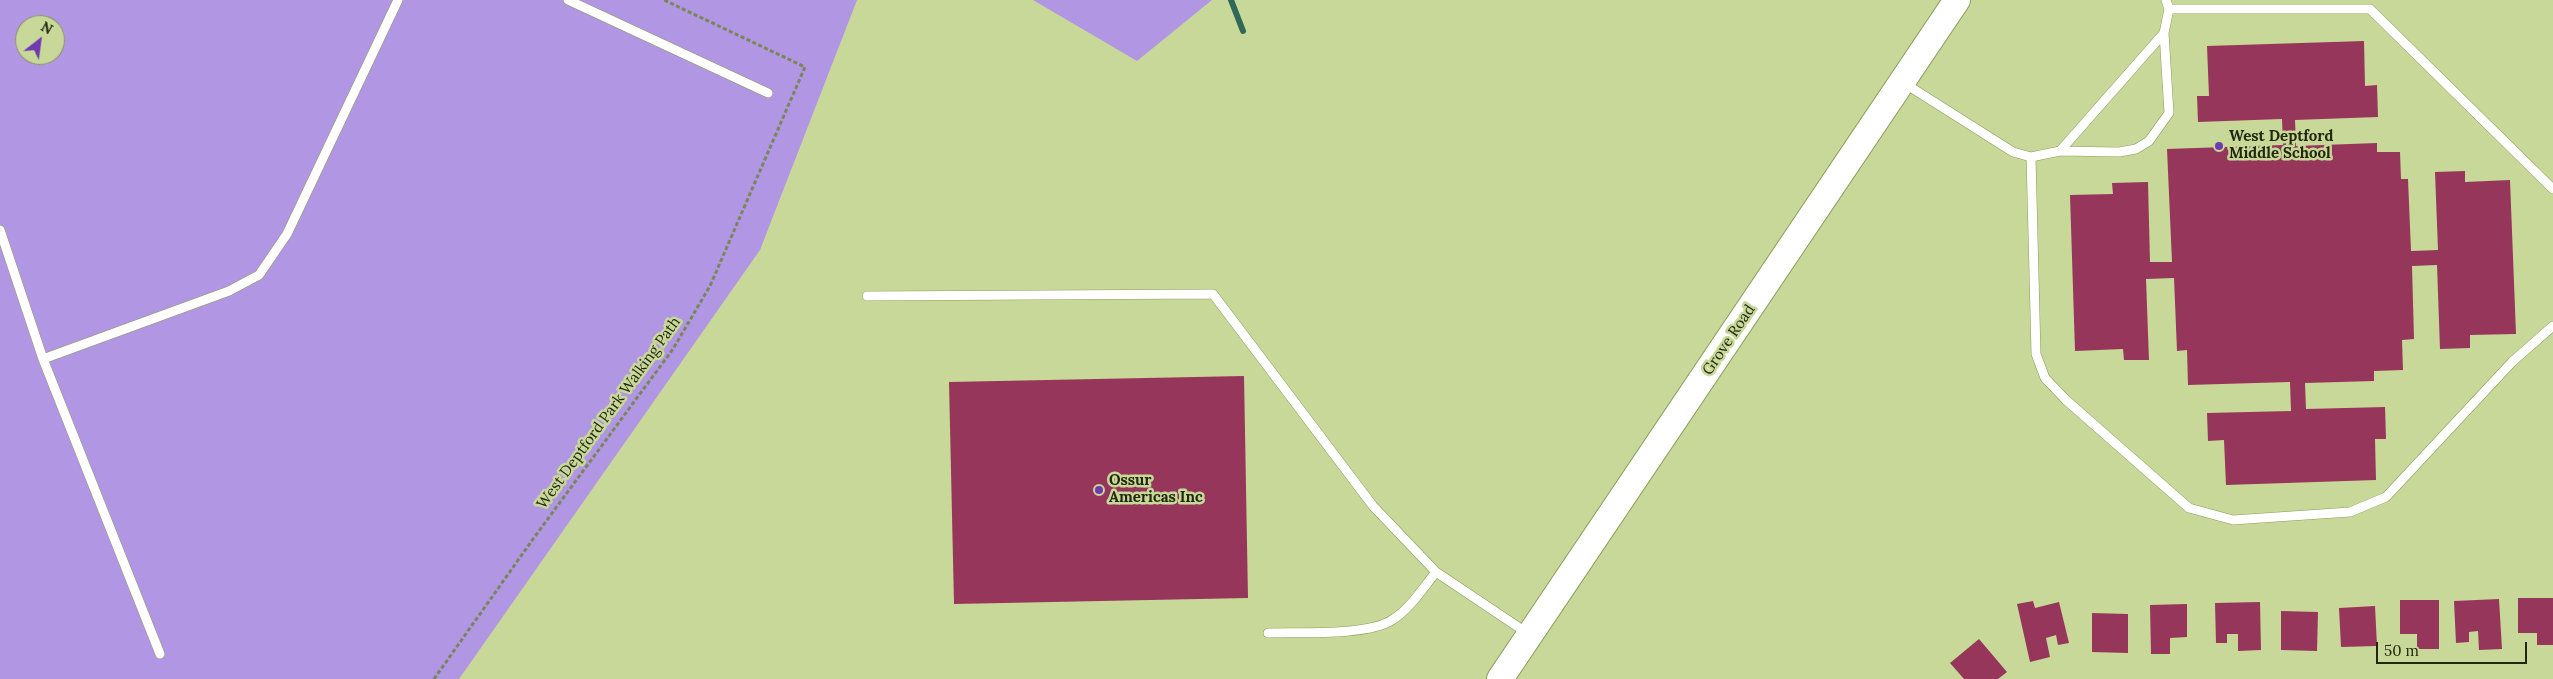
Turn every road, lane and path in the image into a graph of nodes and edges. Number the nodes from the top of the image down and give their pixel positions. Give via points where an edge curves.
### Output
1 (398, 0) edge
2 (568, 0) edge
3 (664, 0) edge
4 (1958, 0) edge
5 (2167, 4) edge
6 (2164, 33) junction
7 (1903, 82) junction
8 (768, 93) dead end
9 (2060, 151) junction
10 (2031, 157) junction
11 (2553, 189) edge
12 (0, 230) edge
13 (867, 296) dead end
14 (2553, 326) edge
15 (43, 359) junction
16 (1436, 572) junction
17 (1268, 633) dead end
18 (1529, 635) junction
19 (160, 654) dead end
20 (434, 679) edge
21 (1500, 679) edge

1 - 15 lane via 286,234 259,275 229,291
2 - 8 lane
3 - 20 path, West Deptford Park Walking Path via 806,67 710,286 673,349
4 - 7 main road, Grove Road
5 - 6 lane
5 - 11 lane via 2370,9
6 - 9 lane
6 - 9 lane via 2169,113 2149,141 2136,149 2119,152
7 - 10 lane via 2013,152
7 - 18 main road, Grove Road
9 - 10 lane
10 - 14 lane via 2036,354 2046,378 2066,400 2189,508 2233,520 2350,512 2386,497 2512,362
12 - 15 lane
13 - 16 lane via 1213,294 1373,506
15 - 19 lane
16 - 17 lane via 1392,620 1368,630
16 - 18 lane
18 - 21 main road, Grove Road

